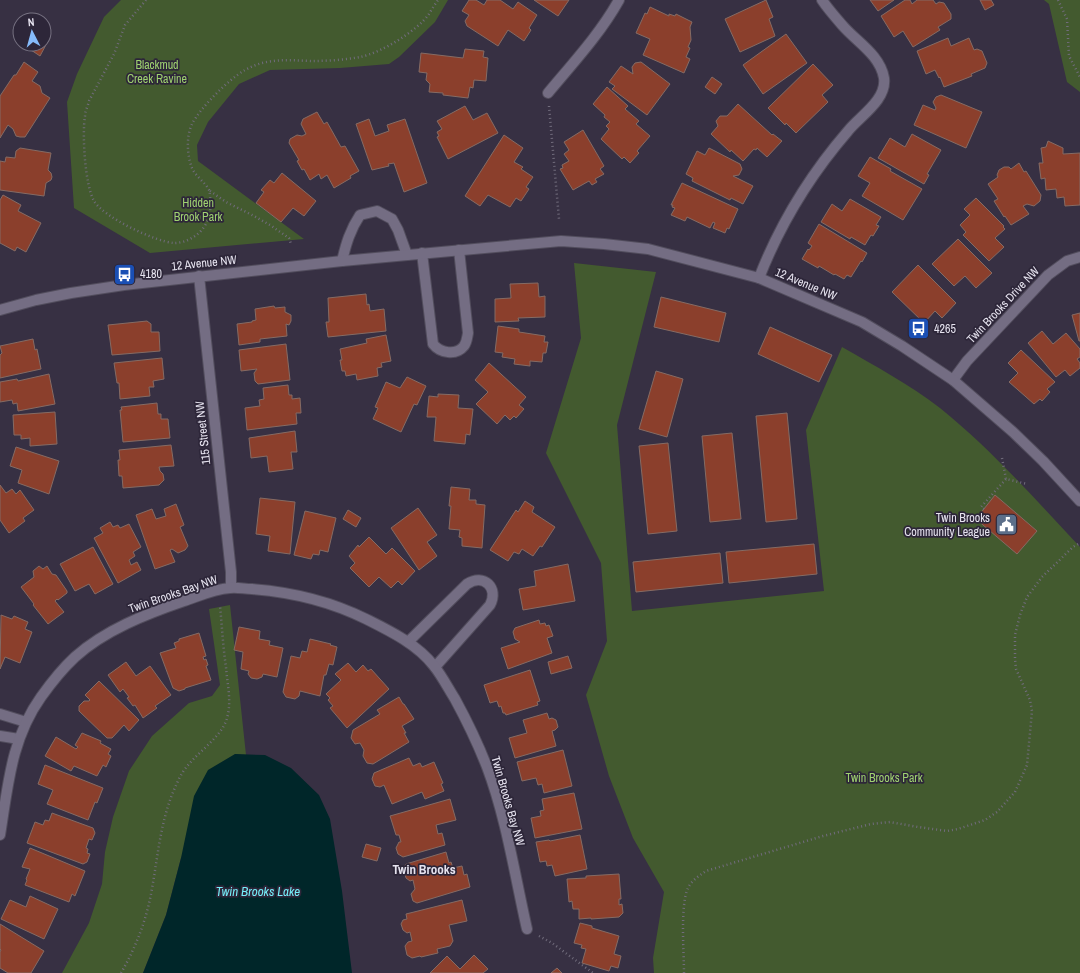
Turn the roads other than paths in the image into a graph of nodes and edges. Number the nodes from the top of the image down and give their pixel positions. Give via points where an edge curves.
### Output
1 (619, 0) edge
2 (822, 0) edge
3 (548, 93) road end
4 (459, 250) junction
5 (422, 253) junction
6 (407, 255) junction
7 (1080, 258) edge
8 (342, 261) junction
9 (199, 276) junction
10 (759, 278) junction
11 (0, 310) edge
12 (953, 380) junction
13 (1080, 501) edge
14 (231, 587) junction
15 (408, 642) junction
16 (435, 667) junction
17 (0, 714) edge
18 (26, 722) junction
19 (0, 736) edge
20 (19, 739) junction
21 (0, 835) edge
22 (527, 929) road end

1 - 3 street via 596,36
2 - 10 street via 843,27 875,58 884,78 883,88 879,97 825,158 804,188 774,242
4 - 5 street, 12 Avenue NW
4 - 5 street via 468,333 463,347 453,352 442,351 433,344
4 - 10 street, 12 Avenue NW via 561,241 604,244 648,249
5 - 6 street, 12 Avenue NW
6 - 8 street, 12 Avenue NW
6 - 8 street via 392,219 378,211 360,215 350,232
7 - 12 street, Twin Brooks Drive NW via 1067,261 1048,275
8 - 9 street, 12 Avenue NW
9 - 11 street, 12 Avenue NW via 71,293
9 - 14 street, 115 Street NW
10 - 12 street, 12 Avenue NW via 862,322
12 - 13 street, 12 Avenue NW via 1043,461
14 - 15 street, Twin Brooks Bay NW via 270,590 306,597 349,610
14 - 18 street, Twin Brooks Bay NW via 146,615 99,639 76,656 57,676
15 - 16 street, Twin Brooks Bay NW via 423,653
15 - 16 street via 467,584 482,580 490,586 494,595 490,605
16 - 22 street, Twin Brooks Bay NW via 466,720 487,768 502,819
17 - 18 street
18 - 20 street, Twin Brooks Bay NW
19 - 20 street
20 - 21 street, Twin Brooks Bay NW via 14,752

